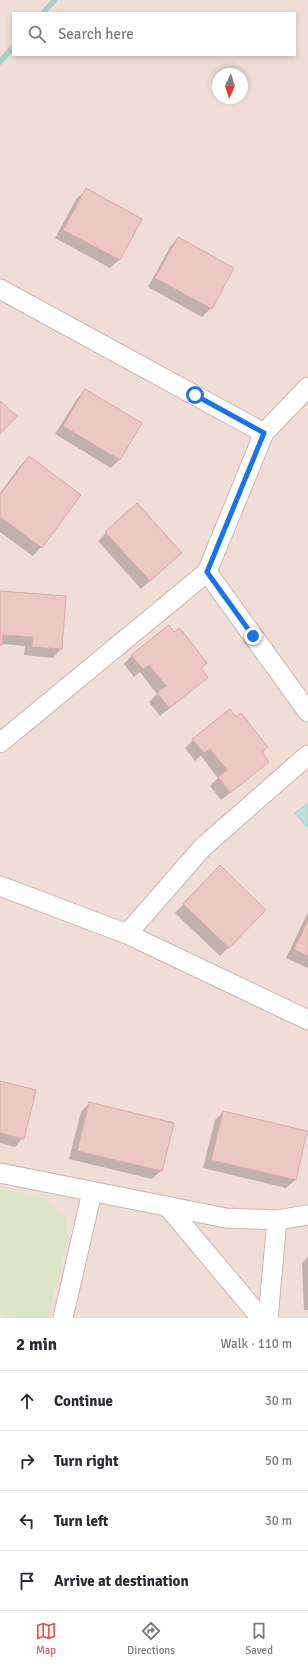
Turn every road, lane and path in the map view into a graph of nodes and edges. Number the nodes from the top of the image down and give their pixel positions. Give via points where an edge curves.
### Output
1 (0, 289) edge
2 (308, 387) edge
3 (264, 433) junction
4 (207, 572) junction
5 (308, 712) edge
6 (0, 743) edge
7 (308, 755) edge
8 (0, 886) edge
9 (127, 934) junction
10 (308, 1020) edge
11 (0, 1173) edge
12 (92, 1192) junction
13 (167, 1206) junction
14 (308, 1215) edge
15 (277, 1220) junction
16 (63, 1318) edge
17 (261, 1318) edge
18 (268, 1318) edge

1 - 3 street
2 - 3 street
3 - 4 street
4 - 5 street
4 - 6 street
7 - 9 street via 203,847
8 - 9 street
9 - 10 street
11 - 12 street
12 - 13 street
12 - 16 street
13 - 15 street via 226,1218
13 - 17 street
14 - 15 street
15 - 18 street

